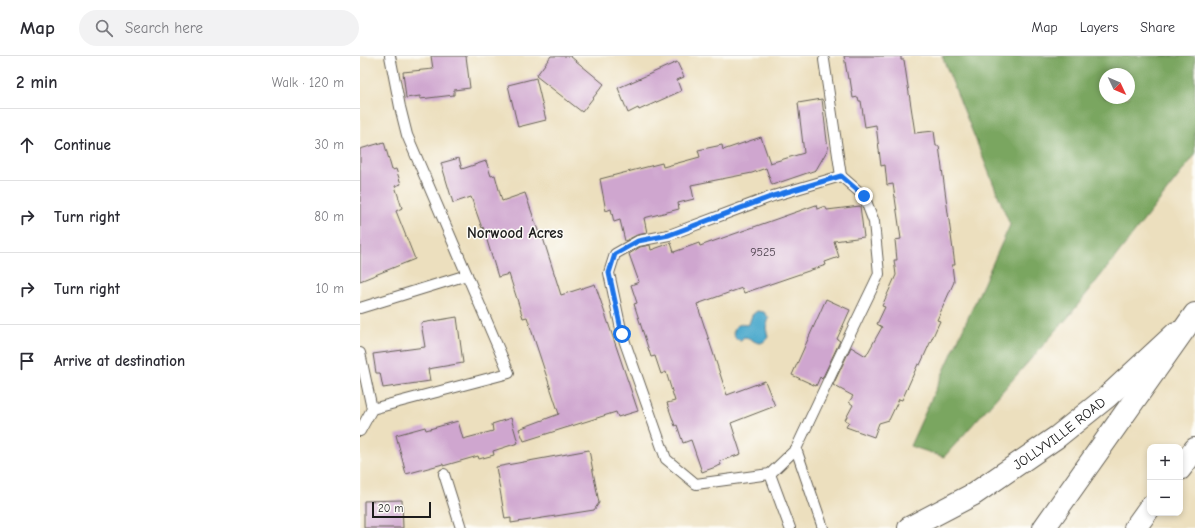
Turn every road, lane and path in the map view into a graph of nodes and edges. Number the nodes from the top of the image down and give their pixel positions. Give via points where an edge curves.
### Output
1 (390, 56) edge
2 (824, 60) dead end
3 (841, 176) junction
4 (467, 275) junction
5 (360, 308) edge
6 (1194, 316) edge
7 (360, 353) edge
8 (372, 409) junction
9 (360, 431) edge
10 (796, 449) junction
11 (1195, 449) edge
12 (1183, 465) edge
13 (444, 474) dead end
14 (770, 474) junction
15 (1147, 512) edge
16 (461, 528) edge
17 (790, 528) edge
18 (823, 528) edge
19 (909, 528) edge
20 (1044, 528) edge
21 (1136, 528) edge

1 - 4 lane via 407,135
2 - 3 lane
3 - 10 lane via 864,196 874,222 879,274
3 - 14 lane via 773,196 669,235 638,241 615,254 609,273 622,334 666,459 696,484
4 - 5 lane
4 - 8 lane via 509,373
6 - 19 main road, JOLLYVILLE ROAD via 1107,397 1057,437 974,494
6 - 20 main road
7 - 8 lane
8 - 9 lane
10 - 14 lane
10 - 18 lane
11 - 12 main road
13 - 16 lane
14 - 17 lane
15 - 21 main road

